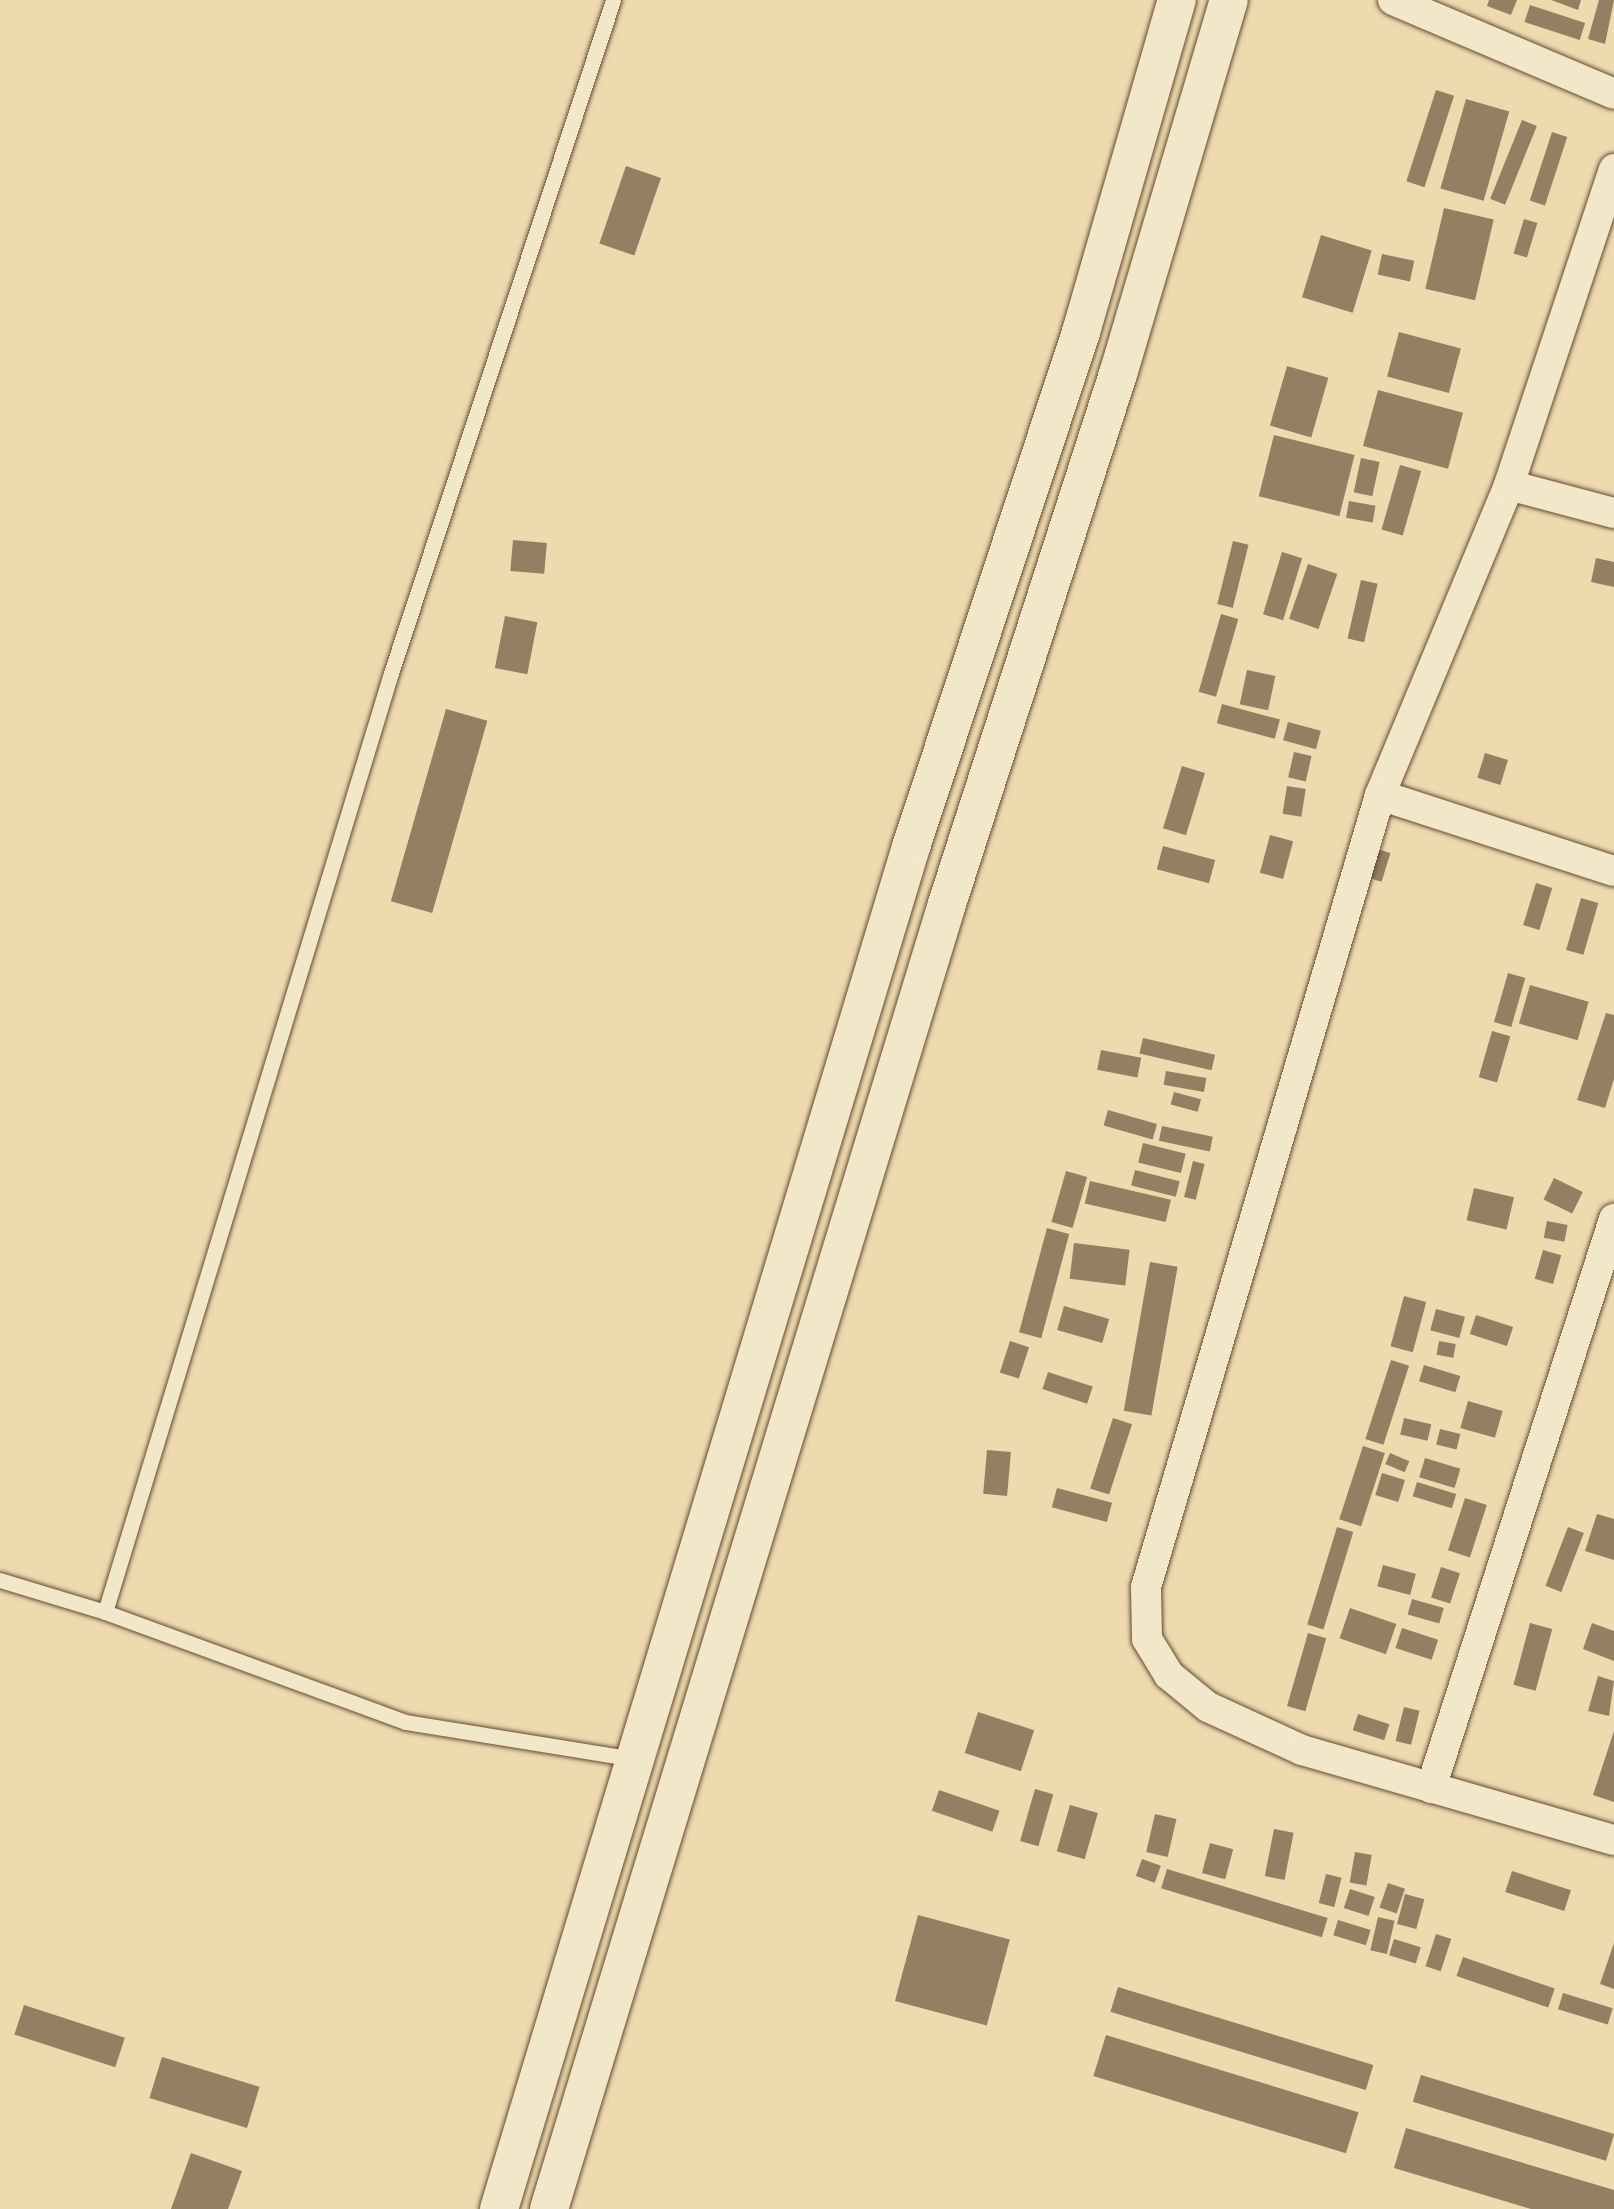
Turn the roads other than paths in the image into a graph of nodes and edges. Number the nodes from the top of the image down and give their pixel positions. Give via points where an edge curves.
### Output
1 (613, 0) edge
2 (1177, 0) edge
3 (1229, 0) edge
4 (1393, 0) edge
5 (1614, 94) edge
6 (1614, 169) edge
7 (1509, 485) junction
8 (1614, 512) edge
9 (1380, 795) junction
10 (1614, 871) edge
11 (1614, 1219) edge
12 (0, 1580) edge
13 (105, 1612) junction
14 (636, 1760) junction
15 (1431, 1788) junction
16 (1614, 1840) edge
17 (499, 2209) edge
18 (549, 2209) edge

1 - 13 lane via 391,673
2 - 14 street via 1081,332 912,844
3 - 18 street
4 - 5 street
6 - 7 street
7 - 8 street
7 - 9 street
9 - 10 street
9 - 15 street via 1146,1588 1147,1639 1169,1675 1208,1707 1302,1750
11 - 15 street
12 - 13 lane
13 - 14 lane via 406,1722
14 - 17 street
15 - 16 street

